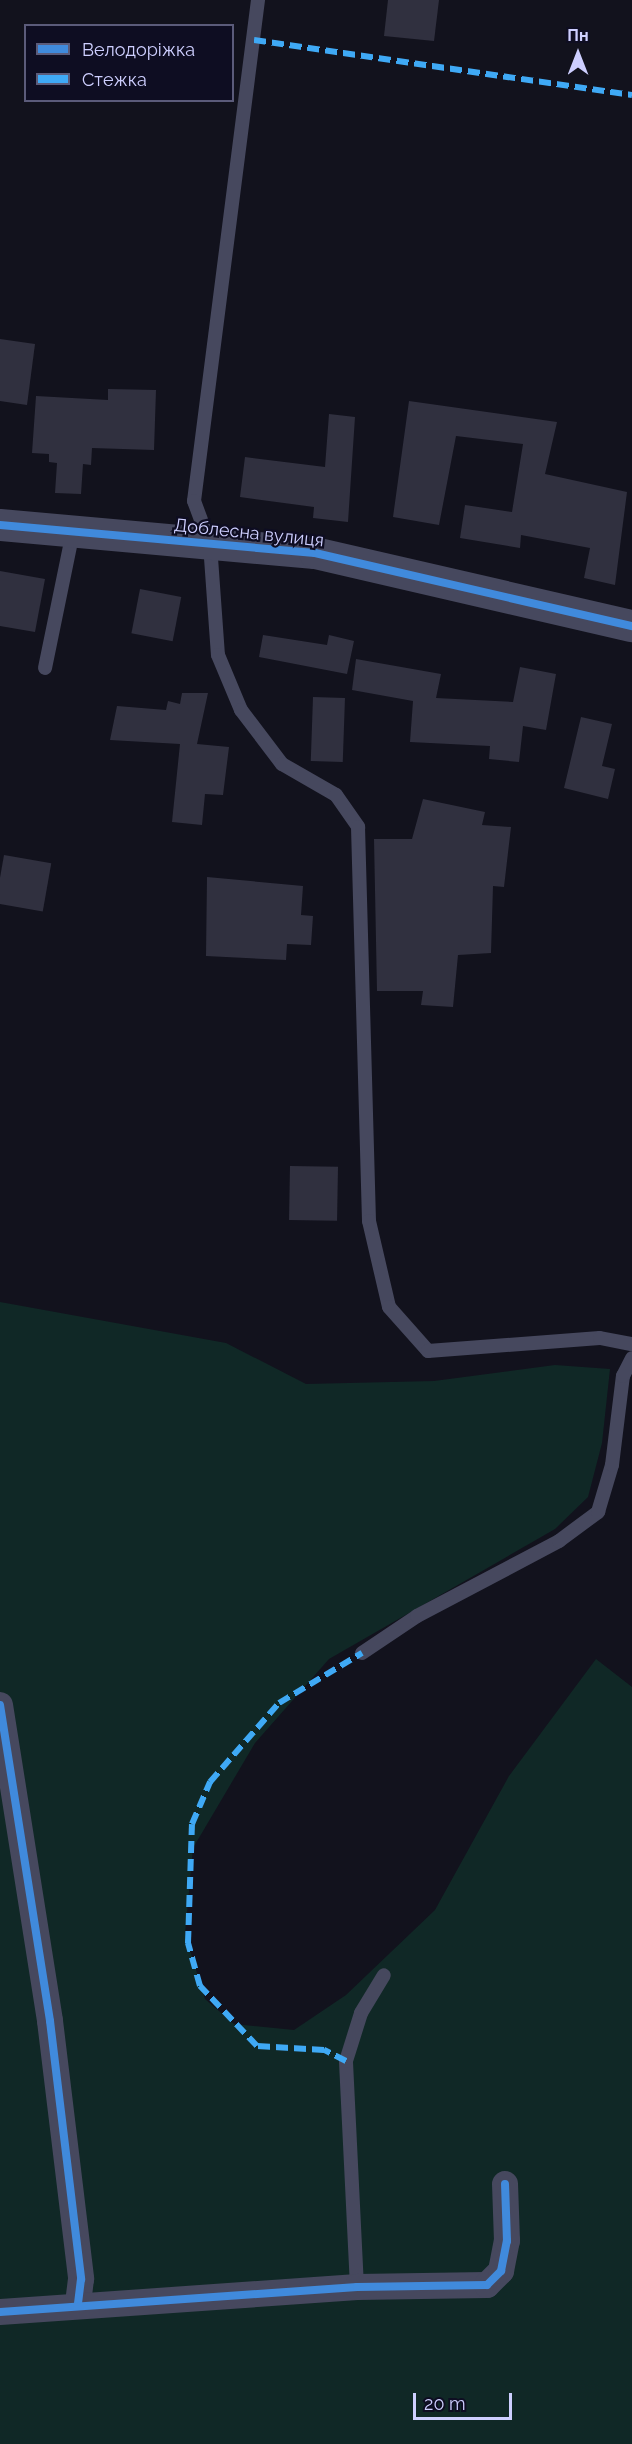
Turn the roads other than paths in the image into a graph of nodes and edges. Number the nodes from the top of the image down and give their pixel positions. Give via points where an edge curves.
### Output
1 (258, 0) edge
2 (0, 525) edge
3 (73, 532) junction
4 (210, 544) junction
5 (632, 626) edge
6 (45, 668) dead end
7 (632, 1344) edge
8 (632, 1358) edge
9 (362, 1653) dead end
10 (0, 1705) edge
11 (384, 1975) dead end
12 (505, 2184) dead end
13 (357, 2287) junction
14 (78, 2305) junction
15 (0, 2312) edge

1 - 4 lane via 194,501
2 - 3 street, Доблесна вулиця
3 - 4 street, Доблесна вулиця
3 - 6 lane
4 - 5 street, Доблесна вулиця via 315,553
4 - 7 lane via 218,655 240,710 282,764 336,795 358,827 369,1221 389,1307 428,1351 600,1338
8 - 9 lane via 623,1376 612,1464 598,1512 559,1541 417,1616
10 - 14 street via 50,2021 81,2279
11 - 13 lane via 361,2013 346,2061
12 - 13 street via 507,2241 501,2271 487,2285
13 - 14 street
14 - 15 street

